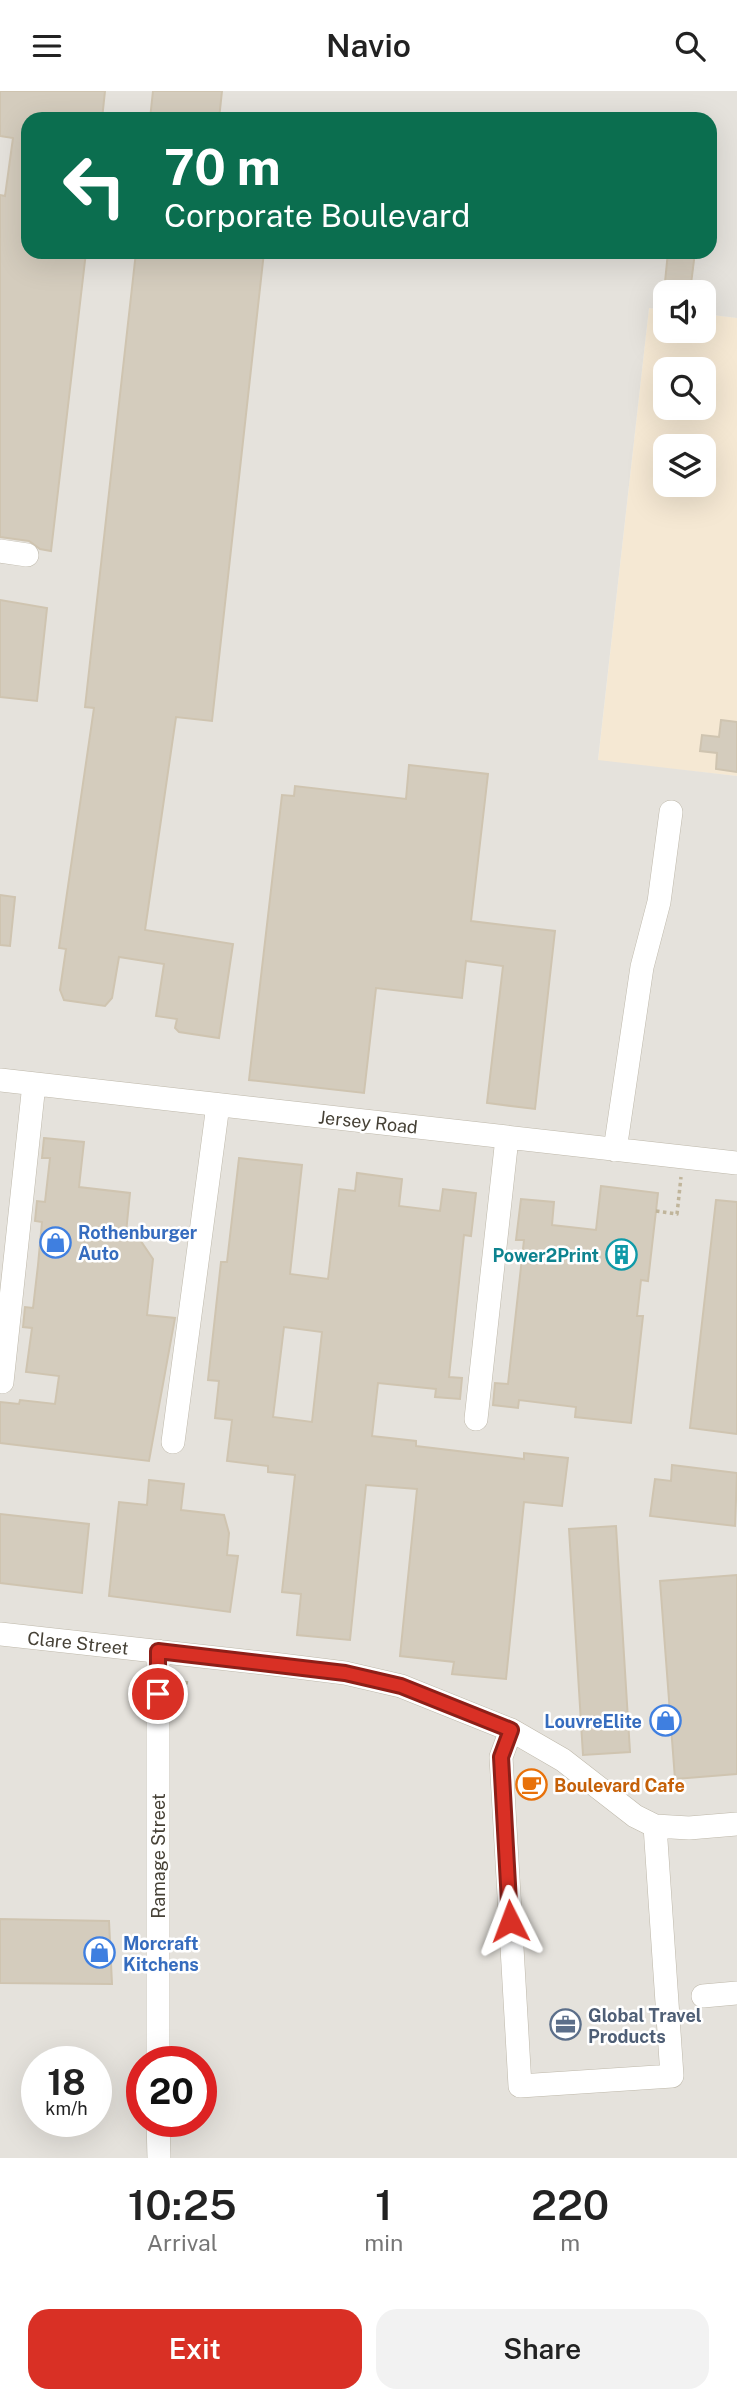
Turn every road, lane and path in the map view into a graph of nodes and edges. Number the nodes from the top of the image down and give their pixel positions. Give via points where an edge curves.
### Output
1 (0, 551) edge
2 (27, 555) dead end
3 (671, 812) dead end
4 (0, 1080) edge
5 (34, 1084) junction
6 (218, 1105) junction
7 (507, 1138) junction
8 (615, 1150) junction
9 (684, 1157) junction
10 (737, 1163) edge
11 (656, 1211) dead end
12 (2, 1383) dead end
13 (476, 1419) dead end
14 (173, 1442) dead end
15 (0, 1634) edge
16 (158, 1651) junction
17 (511, 1730) junction
18 (737, 1824) edge
19 (656, 1826) junction
20 (737, 1993) edge
21 (703, 1996) dead end
22 (158, 2046) edge
23 (159, 2137) edge
24 (159, 2158) edge

1 - 2 street
3 - 8 street
4 - 5 street, Jersey Road
5 - 6 street, Jersey Road
5 - 12 street
6 - 7 street, Jersey Road
6 - 14 street
7 - 8 street, Jersey Road
7 - 13 street
8 - 9 street, Jersey Road
9 - 10 street, Jersey Road
9 - 11 path via 677,1214
15 - 16 street, Clare Street
16 - 17 street, Clare Street via 345,1673 401,1686
16 - 22 street, Ramage Street
17 - 19 street, Clare Street via 563,1760 635,1816
17 - 19 street via 501,1757 520,2086 672,2076
18 - 19 street
20 - 21 street
23 - 24 street

